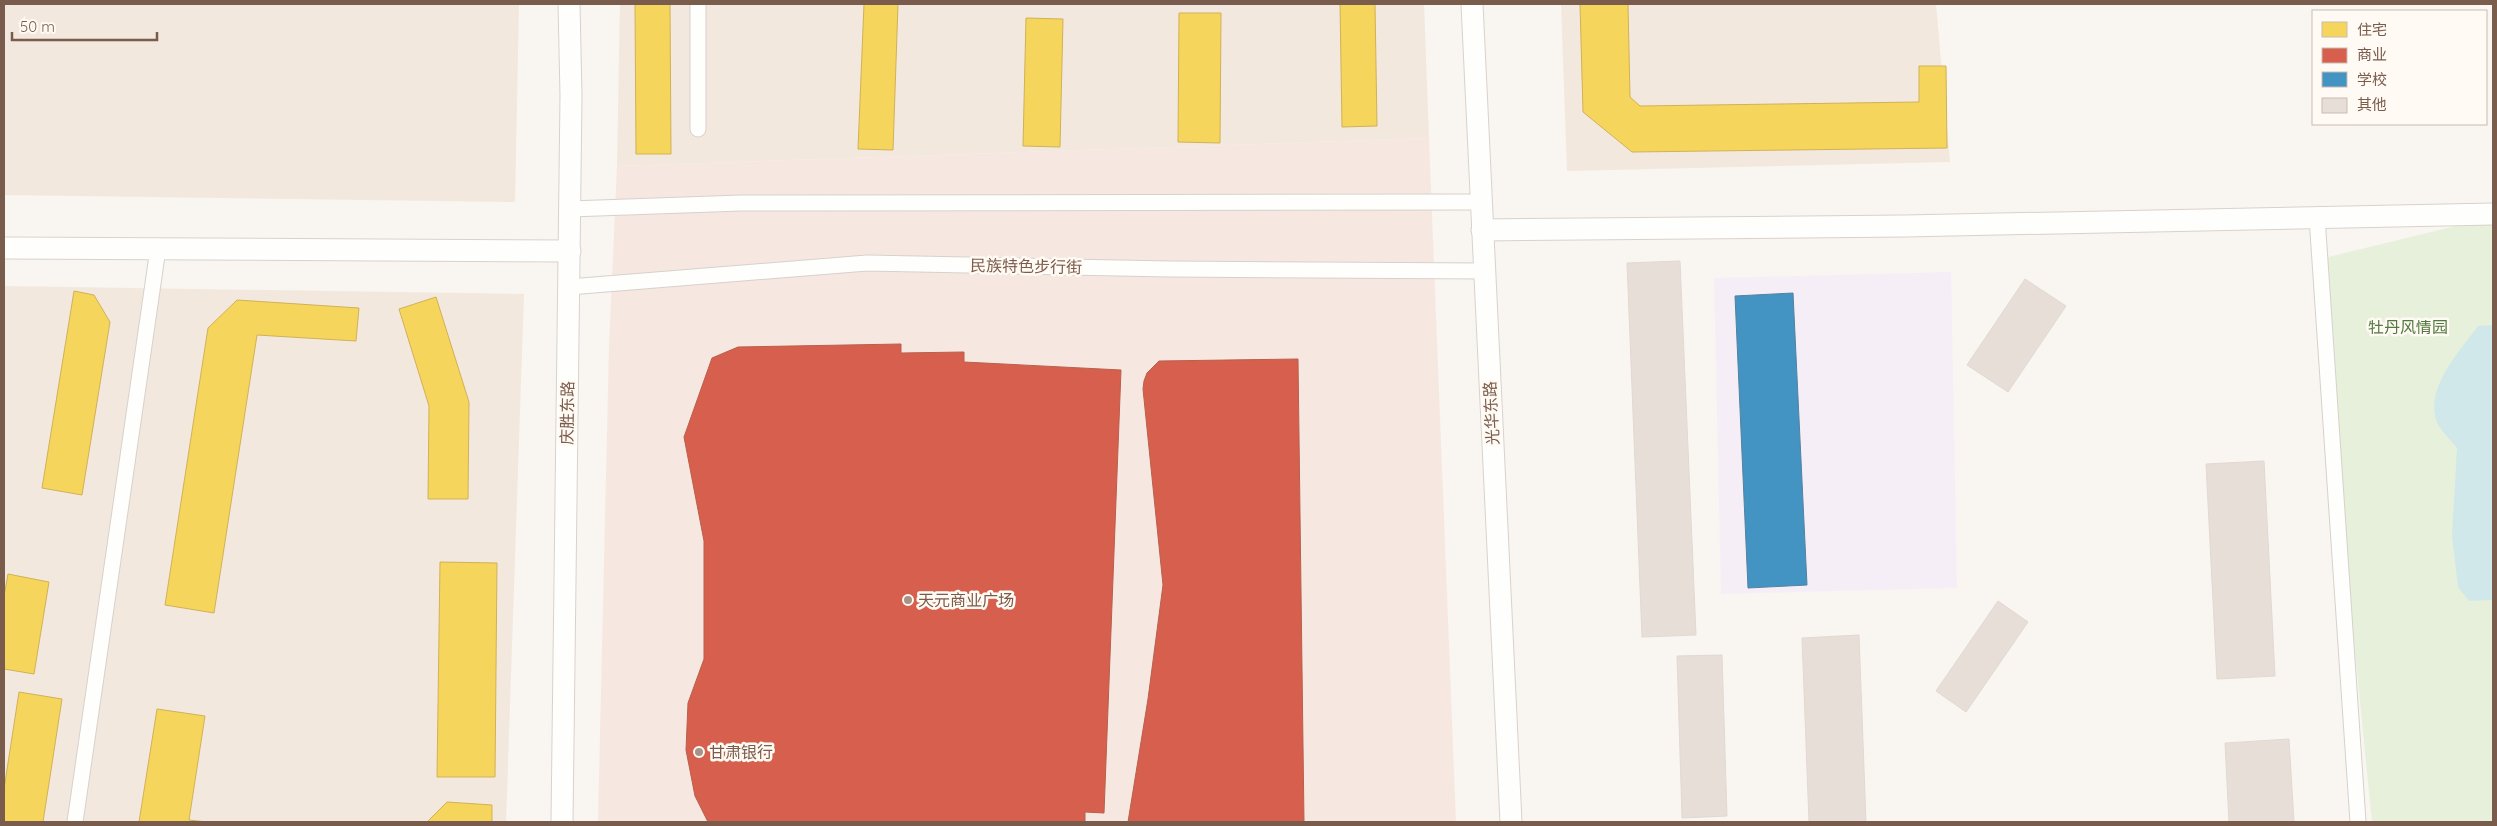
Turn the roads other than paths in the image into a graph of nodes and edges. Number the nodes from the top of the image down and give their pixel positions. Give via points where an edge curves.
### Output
1 (569, 4) edge
2 (698, 4) edge
3 (1472, 4) edge
4 (698, 129) dead end
5 (1481, 202) junction
6 (570, 210) junction
7 (2493, 214) edge
8 (2317, 217) junction
9 (1482, 230) junction
10 (4, 248) edge
11 (158, 249) junction
12 (570, 251) junction
13 (1484, 271) junction
14 (569, 287) junction
15 (76, 822) edge
16 (562, 822) edge
17 (1511, 822) edge
18 (2358, 822) edge

1 - 6 main road, 庆胜东路
2 - 4 street
3 - 5 main road, 光华东路
5 - 6 street via 741,202
5 - 9 main road, 光华东路
6 - 12 main road, 庆胜东路
7 - 8 main road
8 - 9 main road via 1915,226
8 - 18 street
9 - 13 main road, 光华东路
10 - 11 main road
11 - 12 main road
11 - 15 street
12 - 14 main road, 庆胜东路
13 - 14 street, 民族特色步行街 via 867,263
13 - 17 main road, 光华东路
14 - 16 main road, 庆胜东路

